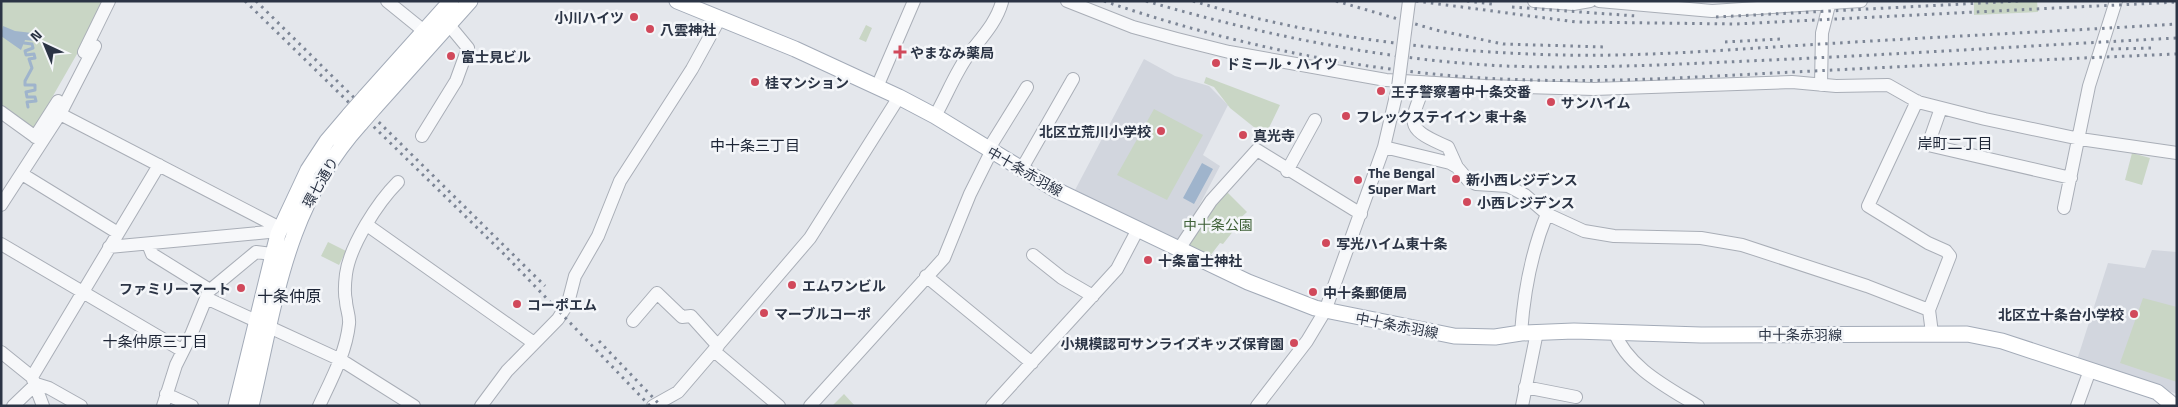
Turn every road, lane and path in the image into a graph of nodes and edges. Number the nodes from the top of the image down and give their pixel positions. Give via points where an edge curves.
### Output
1 (109, 1) edge
2 (387, 1) edge
3 (451, 1) edge
4 (470, 1) edge
5 (677, 1) edge
6 (914, 1) edge
7 (1067, 1) edge
8 (1410, 1) edge
9 (1534, 1) edge
10 (1590, 1) edge
11 (1599, 1) edge
12 (1861, 1) edge
13 (2116, 1) edge
14 (1002, 2) edge
15 (1617, 3) edge
16 (1830, 3) edge
17 (720, 18) junction
18 (449, 25) junction
19 (424, 31) junction
20 (95, 46) dead end
21 (1074, 79) dead end
22 (1425, 84) junction
23 (1821, 85) junction
24 (877, 87) junction
25 (1027, 87) dead end
26 (899, 97) junction
27 (1917, 101) junction
28 (370, 102) junction
29 (1942, 108) junction
30 (1, 112) edge
31 (60, 114) junction
32 (935, 116) junction
33 (355, 118) junction
34 (1315, 120) dead end
35 (422, 136) dead end
36 (2080, 139) junction
37 (39, 140) junction
38 (1384, 147) junction
39 (990, 151) junction
40 (2177, 153) edge
41 (159, 165) junction
42 (1457, 167) junction
43 (1021, 170) junction
44 (1287, 171) junction
45 (22, 174) junction
46 (2071, 178) junction
47 (398, 182) dead end
48 (1, 205) edge
49 (2064, 208) dead end
50 (1361, 214) junction
51 (1547, 214) junction
52 (367, 226) junction
53 (280, 230) junction
54 (1138, 230) junction
55 (118, 233) junction
56 (1, 244) edge
57 (148, 244) junction
58 (110, 247) junction
59 (1179, 249) junction
60 (272, 254) junction
61 (1033, 255) dead end
62 (926, 276) junction
63 (82, 292) junction
64 (208, 294) junction
65 (1094, 296) junction
66 (1929, 310) junction
67 (1325, 311) junction
68 (633, 321) dead end
69 (262, 326) junction
70 (1614, 331) junction
71 (1529, 333) junction
72 (1932, 333) junction
73 (534, 343) junction
74 (716, 348) junction
75 (183, 351) junction
76 (1, 352) edge
77 (341, 360) junction
78 (1032, 363) junction
79 (2090, 370) junction
80 (34, 380) junction
81 (1525, 387) junction
82 (1576, 396) dead end
83 (165, 400) edge
84 (13, 406) edge
85 (43, 406) edge
86 (81, 406) edge
87 (192, 406) edge
88 (236, 406) edge
89 (251, 406) edge
90 (319, 406) edge
91 (414, 406) edge
92 (481, 406) edge
93 (653, 406) edge
94 (779, 406) edge
95 (810, 406) edge
96 (992, 406) edge
97 (1257, 406) edge
98 (1522, 406) edge
99 (1698, 406) edge
100 (2077, 406) edge
101 (2174, 406) edge

1 - 37 street
2 - 19 street
3 - 19 main road, 環七通り
4 - 18 main road, 環七通り
5 - 17 main road, 中十条赤羽線
6 - 24 street
7 - 22 street via 1133,27 1229,52
8 - 38 street, bridge via 1398,86
9 - 10 street via 1573,4
11 - 15 street
12 - 16 street
13 - 36 street via 2090,86
14 - 32 street
15 - 16 street via 1712,10
16 - 23 street via 1822,32
17 - 24 main road, 中十条赤羽線
17 - 73 street via 692,69 620,181 601,230 575,276 568,303
18 - 28 main road, 環七通り
18 - 35 street via 468,48 456,81
19 - 28 main road, 環七通り
20 - 31 street
21 - 43 street
22 - 23 street via 1594,89 1792,82
22 - 42 street via 1413,115 1414,126 1420,134 1448,147
23 - 27 street via 1888,85
24 - 26 main road, 中十条赤羽線
25 - 39 street
26 - 32 main road, 中十条赤羽線
26 - 74 street via 810,238
27 - 29 street
27 - 66 street via 1868,206 1950,256
28 - 33 main road, 環七通り, bridge
29 - 36 street
29 - 46 street via 1928,144
30 - 37 street
31 - 37 street
31 - 41 street
32 - 39 main road, 中十条赤羽線
33 - 53 main road, 環七通り via 327,141 308,170
33 - 69 main road, 環七通り via 305,204
34 - 44 street
36 - 40 street
36 - 46 street
37 - 45 street
38 - 42 street via 1450,162
38 - 50 street
39 - 43 main road, 中十条赤羽線
39 - 62 street via 944,258
41 - 53 street
41 - 55 street
42 - 51 street via 1476,184 1508,186 1525,195
43 - 54 main road, 中十条赤羽線
44 - 50 street
44 - 59 street via 1256,150 1211,201
45 - 48 street
45 - 55 street
46 - 49 street
47 - 52 street
50 - 67 street
51 - 66 street via 1597,234 1701,238 1762,250
51 - 71 street via 1529,269
52 - 73 street
52 - 77 street via 357,242 346,273 345,299 349,322
53 - 57 street
53 - 60 main road, 環七通り
54 - 59 main road, 中十条赤羽線
54 - 65 street via 1117,270
55 - 58 street
56 - 63 street
57 - 58 street
57 - 64 street via 152,254
58 - 63 street
59 - 67 main road, 中十条赤羽線 via 1248,282
60 - 64 street via 256,252
60 - 69 main road, 環七通り
61 - 65 street via 1062,278
62 - 78 street
62 - 95 street
63 - 75 street
63 - 80 street
64 - 69 street
64 - 75 street
65 - 78 street
66 - 72 street
67 - 71 main road, 中十条赤羽線 via 1454,336 1495,337
67 - 97 street via 1307,341
68 - 74 street via 657,293 682,317 690,316
69 - 77 street
69 - 88 main road, 環七通り
69 - 89 main road, 環七通り
70 - 71 main road, 中十条赤羽線
70 - 72 main road, 中十条赤羽線 via 1701,335
70 - 99 street via 1618,345 1637,366
71 - 81 street
72 - 79 main road, 中十条赤羽線 via 1984,336
73 - 92 street via 507,371
74 - 93 street via 675,394
74 - 94 street
75 - 83 street
76 - 80 street
77 - 90 street
77 - 91 street
78 - 96 street
79 - 100 street
79 - 101 main road, 中十条赤羽線 via 2157,392
80 - 84 street
80 - 85 street
80 - 86 street
81 - 82 street
81 - 98 street
83 - 87 street

